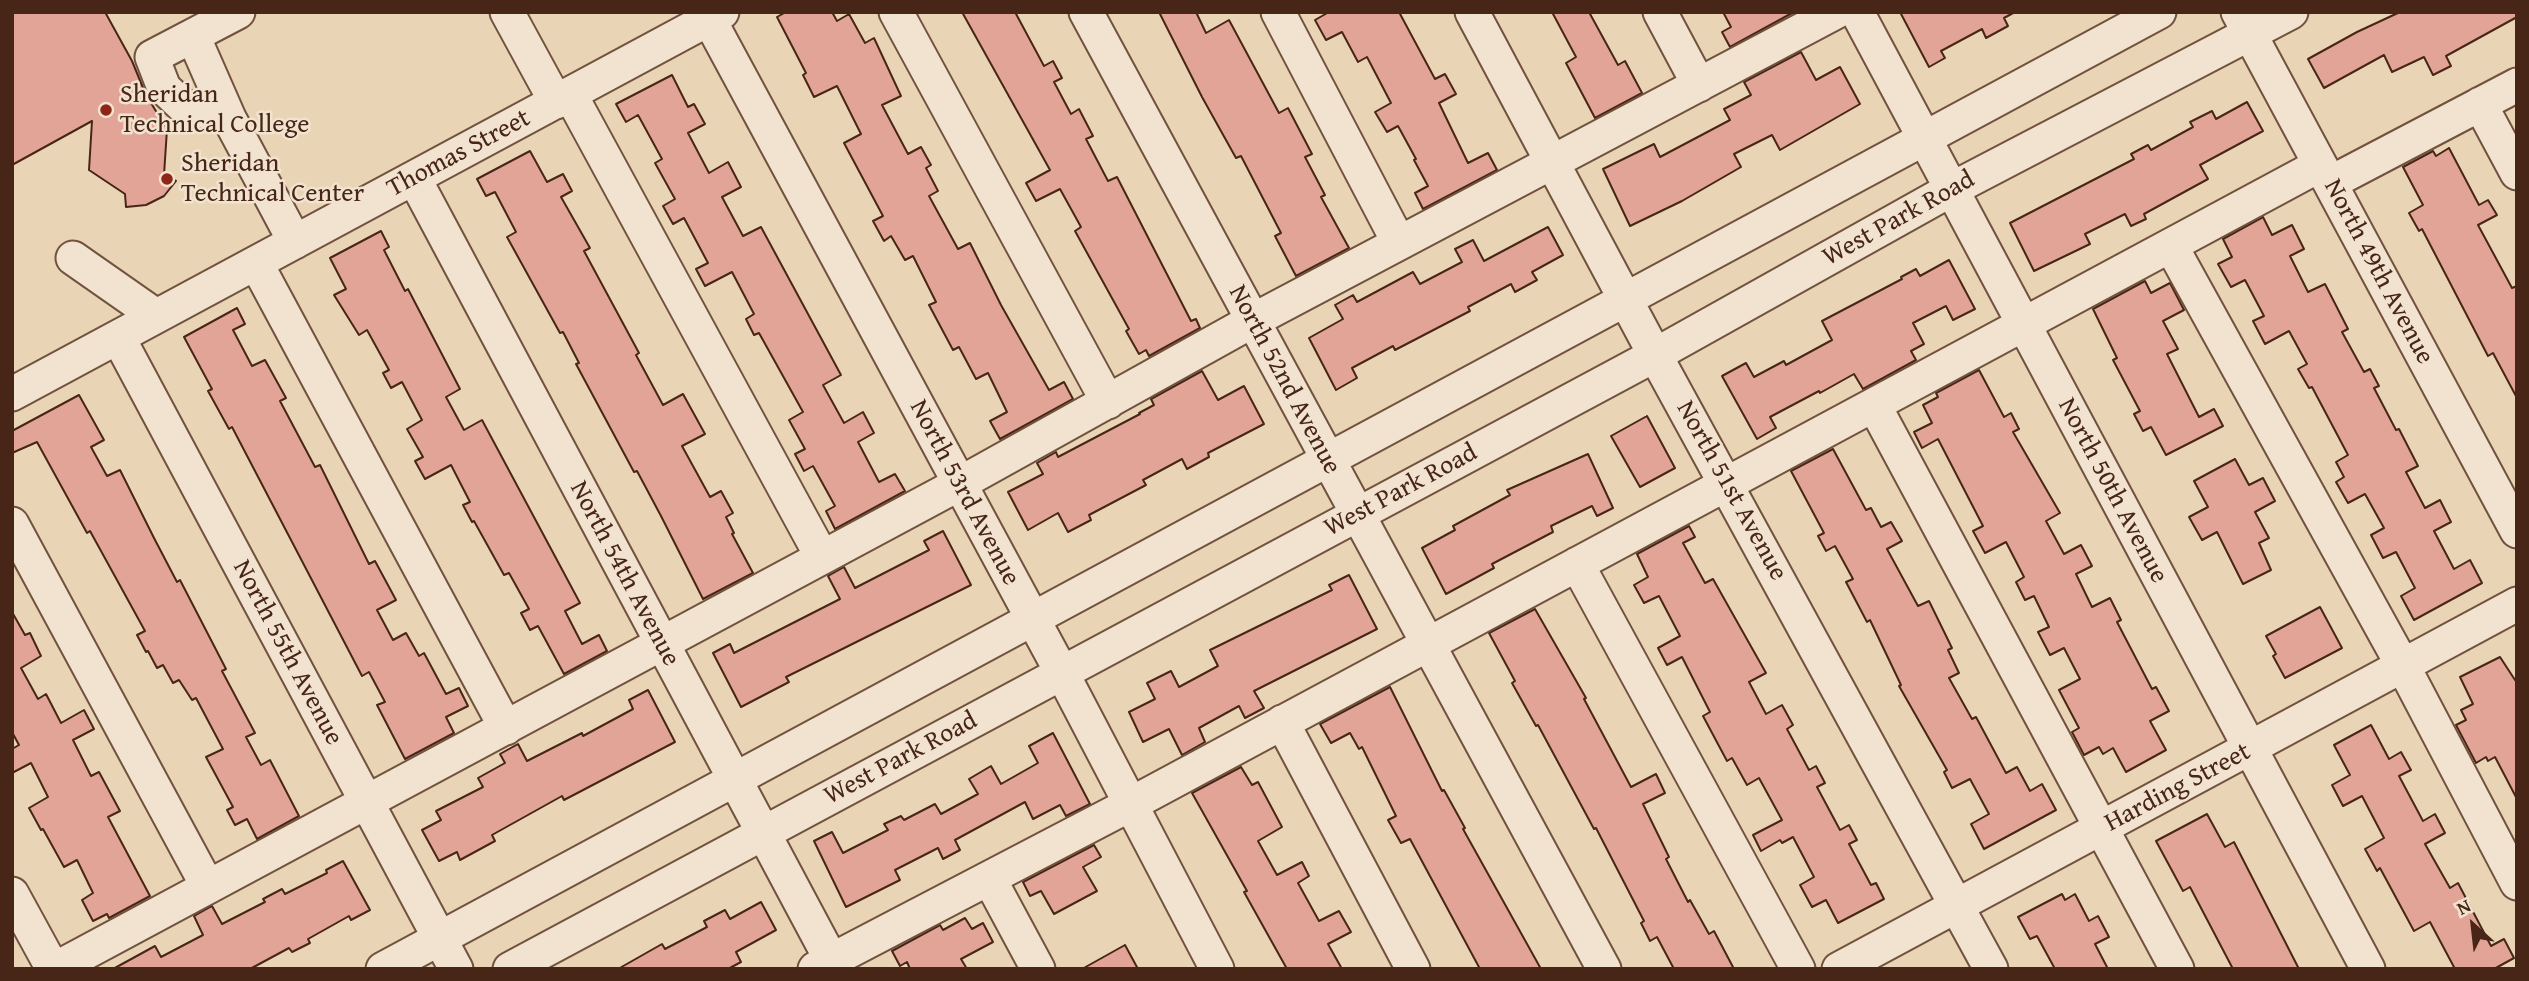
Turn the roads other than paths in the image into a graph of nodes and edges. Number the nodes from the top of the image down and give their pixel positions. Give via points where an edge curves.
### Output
1 (238, 12) edge
2 (507, 12) edge
3 (896, 12) edge
4 (1086, 12) edge
5 (1278, 12) edge
6 (1472, 12) edge
7 (1660, 12) edge
8 (1836, 12) edge
9 (1857, 12) edge
10 (2159, 12) edge
11 (2291, 12) edge
12 (715, 16) edge
13 (2244, 23) edge
14 (193, 36) junction
15 (1699, 85) junction
16 (2517, 85) edge
17 (563, 98) junction
18 (2480, 104) junction
19 (229, 118) junction
20 (1924, 137) junction
21 (1552, 162) junction
22 (2517, 173) edge
23 (2325, 174) junction
24 (414, 178) junction
25 (1952, 189) junction
26 (295, 242) junction
27 (1399, 243) junction
28 (2171, 246) junction
29 (73, 258) dead end
30 (256, 263) junction
31 (1625, 298) junction
32 (156, 316) junction
33 (1252, 321) junction
34 (2025, 326) junction
35 (118, 337) junction
36 (1656, 355) junction
37 (12, 394) edge
38 (1108, 401) junction
39 (1874, 405) junction
40 (1327, 460) junction
41 (960, 484) junction
42 (1727, 484) junction
43 (1356, 514) junction
44 (12, 524) edge
45 (2517, 531) edge
46 (822, 557) junction
47 (1577, 564) junction
48 (2517, 604) edge
49 (1032, 619) junction
50 (661, 644) junction
51 (1427, 644) junction
52 (2403, 667) junction
53 (1062, 673) junction
54 (1282, 722) junction
55 (506, 727) junction
56 (2250, 749) junction
57 (733, 779) junction
58 (367, 803) junction
59 (1130, 804) junction
60 (2102, 828) junction
61 (761, 833) junction
62 (989, 878) junction
63 (2517, 883) edge
64 (208, 887) junction
65 (12, 894) edge
66 (1958, 905) junction
67 (440, 939) junction
68 (827, 966) edge
69 (54, 969) edge
70 (383, 969) edge
71 (456, 969) edge
72 (510, 969) edge
73 (1038, 969) edge
74 (1217, 969) edge
75 (1413, 969) edge
76 (1604, 969) edge
77 (1798, 969) edge
78 (1839, 969) edge
79 (1991, 969) edge
80 (2177, 969) edge
81 (2368, 969) edge

1 - 14 street
2 - 17 street
3 - 38 street
4 - 33 street, North 52nd Avenue
5 - 27 street
6 - 21 street, North 51st Avenue
7 - 15 street
8 - 15 street
9 - 20 street, North 50th Avenue
10 - 20 street
11 - 13 street, West Park Road
12 - 17 street, Thomas Street
12 - 41 street, North 53rd Avenue
13 - 23 street, North 49th Avenue
13 - 25 street, West Park Road
14 - 19 street
14 - 19 street via 152,57 164,89 183,106
15 - 21 street
16 - 18 street
17 - 24 street, Thomas Street
17 - 46 street
18 - 22 street
18 - 23 street
19 - 26 street
20 - 25 street, North 50th Avenue
20 - 31 street
21 - 27 street
21 - 31 street, North 51st Avenue
23 - 28 street
23 - 45 street, North 49th Avenue
24 - 26 street, Thomas Street
24 - 50 street, North 54th Avenue
25 - 34 street, North 50th Avenue
25 - 36 street, West Park Road
26 - 30 street, Thomas Street
27 - 33 street
28 - 34 street
28 - 52 street
29 - 32 street
30 - 32 street, Thomas Street
30 - 55 street
31 - 36 street, North 51st Avenue
31 - 40 street
32 - 35 street, Thomas Street
33 - 38 street
33 - 40 street, North 52nd Avenue
34 - 39 street
34 - 56 street, North 50th Avenue
35 - 37 street, Thomas Street
35 - 58 street, North 55th Avenue
36 - 42 street, North 51st Avenue
36 - 43 street, West Park Road
38 - 41 street
39 - 42 street
39 - 60 street
40 - 43 street, North 52nd Avenue
40 - 49 street
41 - 46 street
41 - 49 street, North 53rd Avenue
42 - 47 street
42 - 66 street, North 51st Avenue
43 - 51 street, North 52nd Avenue
43 - 53 street, West Park Road
44 - 64 street
46 - 50 street
47 - 51 street
47 - 77 street
48 - 52 street, Harding Street
49 - 53 street, North 53rd Avenue
49 - 57 street
50 - 55 street
50 - 57 street, North 54th Avenue
51 - 54 street
51 - 76 street, North 52nd Avenue
52 - 56 street, Harding Street
52 - 63 street
53 - 59 street, North 53rd Avenue
53 - 61 street, West Park Road
54 - 59 street
54 - 75 street
55 - 58 street
56 - 60 street, Harding Street
56 - 81 street, North 50th Avenue
57 - 61 street, North 54th Avenue
57 - 67 street
58 - 64 street
58 - 67 street, North 55th Avenue
59 - 62 street
59 - 74 street, North 53rd Avenue
60 - 66 street, Harding Street
60 - 80 street
61 - 68 street, North 54th Avenue
61 - 72 street, West Park Road
62 - 68 street
62 - 73 street
64 - 69 street
65 - 69 street
66 - 78 street, Harding Street
66 - 79 street, North 51st Avenue
67 - 70 street
67 - 71 street, North 55th Avenue

